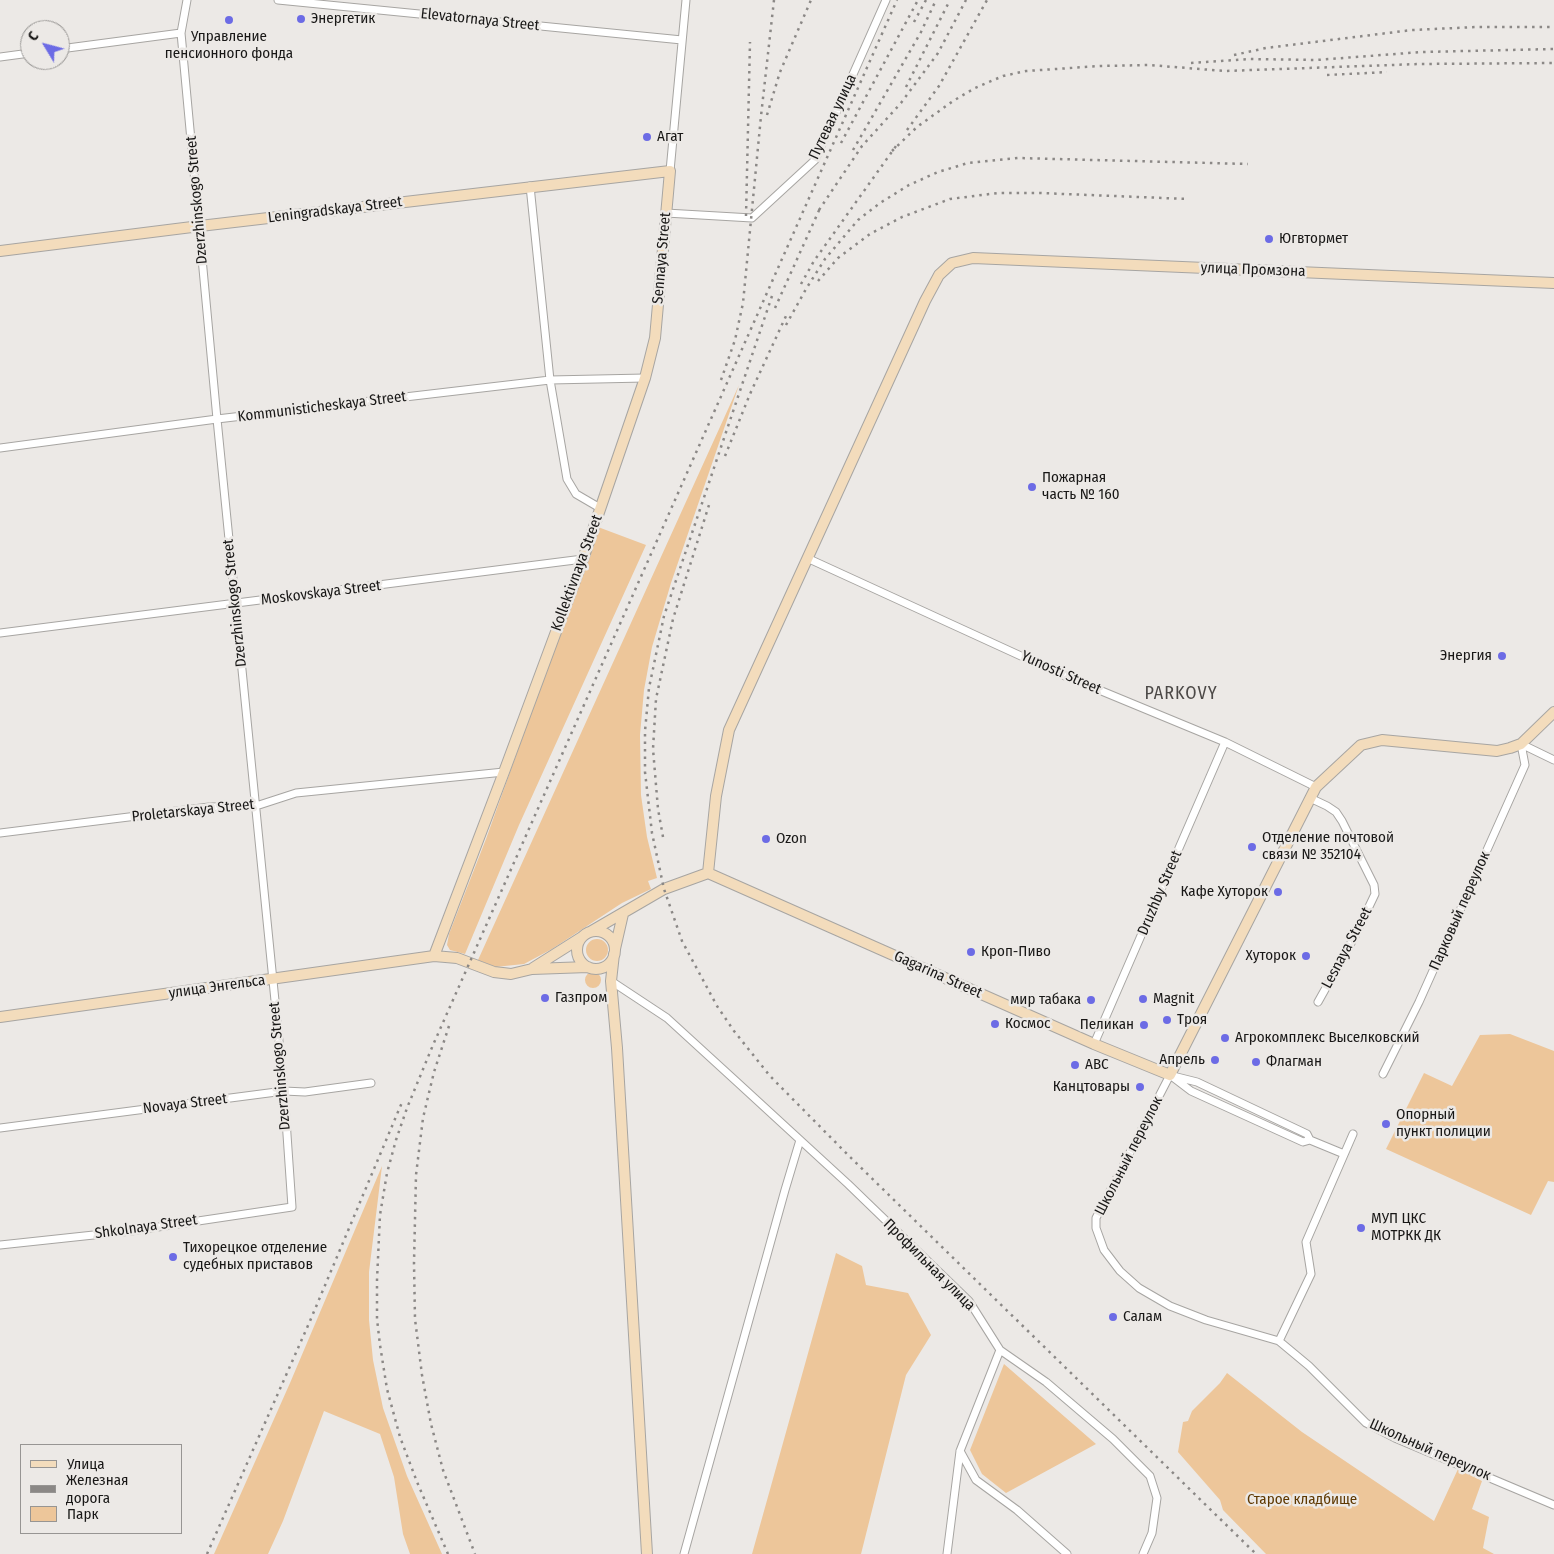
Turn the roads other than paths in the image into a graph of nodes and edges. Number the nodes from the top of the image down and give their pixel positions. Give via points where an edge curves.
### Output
1 (187, 0) edge
2 (278, 0) edge
3 (686, 0) edge
4 (886, 0) edge
5 (181, 33) junction
6 (682, 40) junction
7 (70, 48) edge
8 (20, 54) edge
9 (0, 57) edge
10 (670, 171) junction
11 (530, 186) junction
12 (666, 213) junction
13 (200, 226) junction
14 (0, 251) edge
15 (1554, 284) edge
16 (645, 378) junction
17 (550, 380) junction
18 (217, 419) junction
19 (0, 448) edge
20 (600, 508) junction
21 (807, 558) junction
22 (582, 559) junction
23 (236, 604) junction
24 (0, 633) edge
25 (1554, 712) edge
26 (1225, 742) junction
27 (1521, 744) junction
28 (1554, 760) edge
29 (504, 772) junction
30 (1316, 787) junction
31 (1310, 798) junction
32 (256, 806) junction
33 (0, 833) edge
34 (708, 873) junction
35 (623, 914) junction
36 (587, 933) junction
37 (615, 953) junction
38 (434, 956) junction
39 (592, 968) junction
40 (532, 969) junction
41 (272, 980) junction
42 (612, 981) junction
43 (1318, 1002) dead end
44 (0, 1017) edge
45 (1094, 1044) junction
46 (1383, 1074) dead end
47 (1170, 1075) junction
48 (371, 1083) dead end
49 (284, 1091) junction
50 (0, 1128) edge
51 (1354, 1134) dead end
52 (800, 1140) junction
53 (1310, 1140) junction
54 (1344, 1154) junction
55 (292, 1206) joint
56 (0, 1245) edge
57 (1279, 1341) junction
58 (1000, 1350) junction
59 (960, 1451) junction
60 (1554, 1505) edge
61 (647, 1554) edge
62 (684, 1554) edge
63 (947, 1554) edge
64 (1067, 1554) edge
65 (1143, 1554) edge

1 - 5 street, Dzerzhinskogo Street
2 - 6 street, Elevatornaya Street
3 - 6 street, Sennaya Street
4 - 12 street, Путевая улица via 815,160 752,218
5 - 7 street
5 - 13 street, Dzerzhinskogo Street
6 - 10 street, Sennaya Street
8 - 9 street
10 - 11 main road, Leningradskaya Street
10 - 12 main road, Sennaya Street
11 - 13 main road, Leningradskaya Street
11 - 17 street, Kollektivnaya Street
12 - 16 main road, Sennaya Street via 655,338
13 - 14 main road, Leningradskaya Street
13 - 18 street, Dzerzhinskogo Street
15 - 21 main road, улица Промзона via 973,258 952,263 939,275 926,301
16 - 17 street, Kommunisticheskaya Street
16 - 20 main road, Sennaya Street
17 - 18 street, Kommunisticheskaya Street
17 - 20 street, Kollektivnaya Street via 567,479 576,494
18 - 19 street, Kommunisticheskaya Street
18 - 23 street, Dzerzhinskogo Street
20 - 22 main road, Kollektivnaya Street
21 - 26 street, Yunosti Street via 1058,673
21 - 34 main road via 729,730 716,796
22 - 23 street, Moskovskaya Street
22 - 29 main road, Kollektivnaya Street
23 - 24 street, Moskovskaya Street
23 - 32 street, Dzerzhinskogo Street
25 - 27 main road
26 - 30 street, Yunosti Street
26 - 45 street, Druzhby Street
27 - 28 street
27 - 30 main road via 1497,751 1382,740 1360,745
27 - 46 street, Парковый переулок via 1525,765 1419,1002
29 - 32 street, Proletarskaya Street via 296,793
29 - 38 main road, Kollektivnaya Street
30 - 31 main road
31 - 43 street, Lesnaya Street via 1336,812 1374,885 1375,894
31 - 47 main road
32 - 33 street, Proletarskaya Street via 209,807
32 - 41 street, Dzerzhinskogo Street
34 - 35 main road via 664,889
34 - 45 main road, Gagarina Street
35 - 36 main road
35 - 37 main road
36 - 37 main road via 599,931 607,934
36 - 39 main road via 579,942 577,951 581,961
36 - 40 main road
37 - 39 main road via 607,965
37 - 42 main road
38 - 40 main road, улица Энгельса via 457,958 494,972 511,974
38 - 41 main road, улица Энгельса
39 - 40 main road
39 - 42 main road
41 - 44 main road, улица Энгельса
41 - 49 street, Dzerzhinskogo Street
42 - 52 street, Профильная улица via 667,1018
42 - 61 main road
45 - 47 main road, Gagarina Street
47 - 53 street, Gagarina Street via 1197,1082 1307,1134
47 - 53 street, Gagarina Street via 1191,1091 1303,1142
47 - 57 street, Школьный переулок via 1096,1218 1104,1250 1139,1288 1170,1306
48 - 49 street, Novaya Street via 305,1092
49 - 50 street, Novaya Street
49 - 55 street, Dzerzhinskogo Street
51 - 54 street
52 - 58 street, Профильная улица via 969,1301
52 - 62 street
53 - 54 street, Gagarina Street
54 - 57 street via 1306,1242 1311,1274
55 - 56 street, Shkolnaya Street
57 - 60 street, Школьный переулок via 1366,1423
58 - 59 street
58 - 65 street, Профильная улица via 1046,1382 1113,1439 1150,1476 1157,1498 1152,1533
59 - 63 street
59 - 64 street via 976,1480 1017,1510

